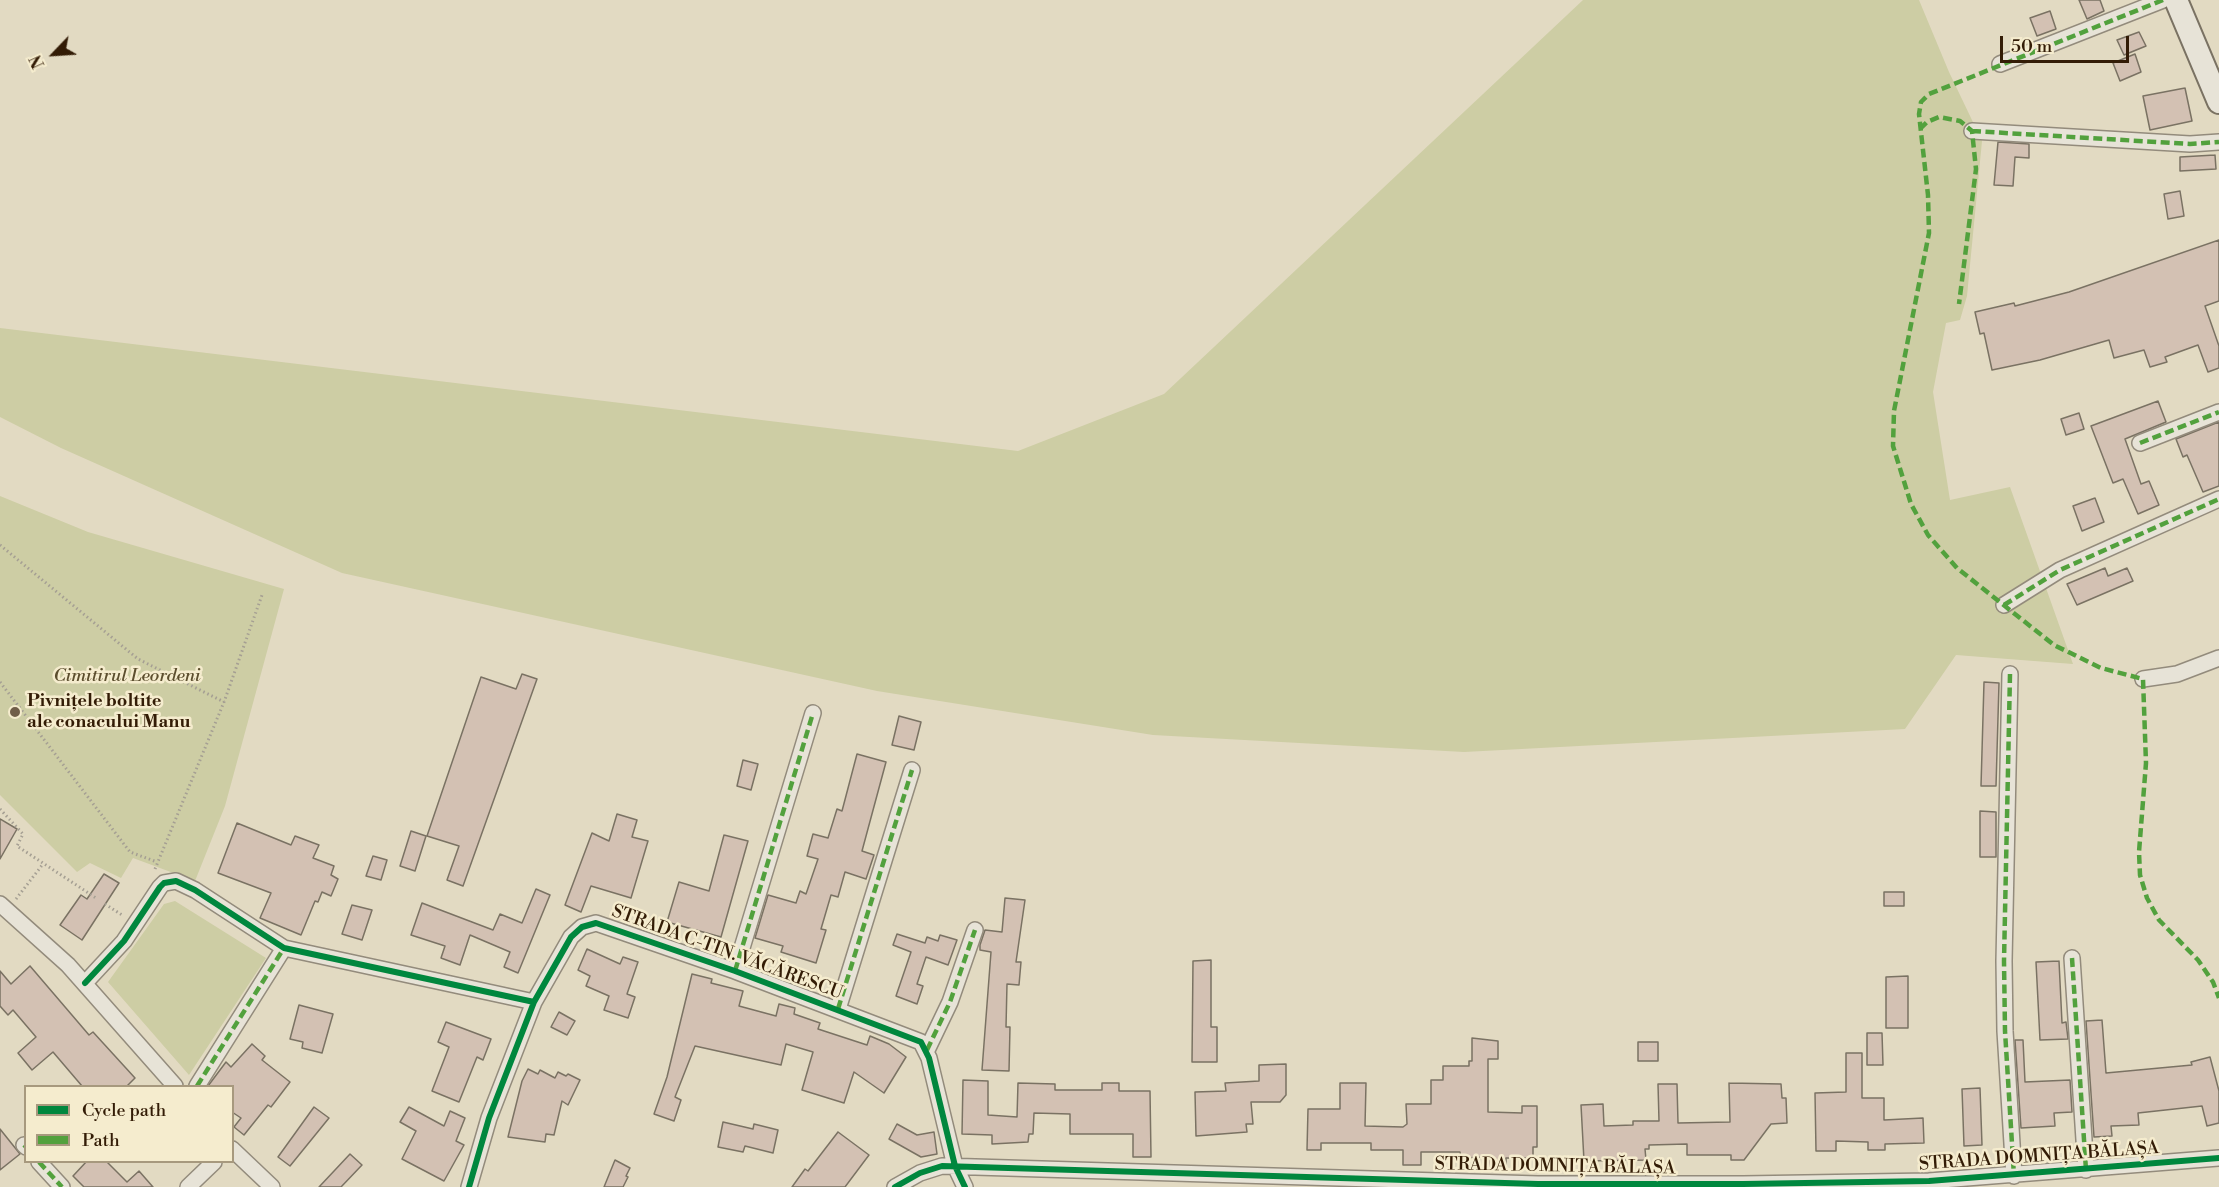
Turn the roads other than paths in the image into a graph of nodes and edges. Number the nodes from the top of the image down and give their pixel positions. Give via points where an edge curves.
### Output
1 (2163, 0) edge
2 (2176, 0) edge
3 (2000, 64) dead end
4 (2219, 102) edge
5 (1972, 131) dead end
6 (2219, 142) edge
7 (2219, 412) edge
8 (2140, 443) dead end
9 (2219, 499) edge
10 (2004, 605) dead end
11 (2219, 658) edge
12 (2010, 674) dead end
13 (2143, 679) dead end
14 (813, 713) dead end
15 (912, 770) dead end
16 (4, 907) edge
17 (975, 930) dead end
18 (284, 948) junction
19 (2072, 958) dead end
20 (735, 971) junction
21 (85, 983) junction
22 (534, 1002) junction
23 (838, 1009) junction
24 (927, 1050) junction
25 (174, 1085) edge
26 (198, 1085) edge
27 (234, 1151) edge
28 (2219, 1158) edge
29 (41, 1163) edge
30 (212, 1163) edge
31 (955, 1166) junction
32 (2086, 1170) junction
33 (2014, 1176) junction
34 (62, 1187) edge
35 (188, 1187) edge
36 (272, 1187) edge
37 (469, 1187) edge
38 (894, 1187) edge
39 (965, 1187) edge

1 - 3 street
2 - 4 main road
5 - 6 street via 2202,145
7 - 8 street
9 - 10 street via 2060,570
11 - 13 street via 2177,674
12 - 33 street via 2004,972
14 - 20 street
15 - 23 street
16 - 21 street
17 - 24 street via 950,1002
18 - 21 street via 176,881 164,884 124,941
18 - 22 street
18 - 26 street
19 - 32 street
20 - 22 street, STRADA C-TIN. VĂCĂRESCU via 596,923 582,927 571,937
20 - 23 street, STRADA C-TIN. VĂCĂRESCU
21 - 25 street
22 - 37 street, STRADA C-TIN. VĂCĂRESCU via 489,1118
23 - 24 street, STRADA C-TIN. VĂCĂRESCU via 915,1038
24 - 31 street
27 - 36 street
28 - 32 street, STRADA DOMNIȚA BĂLAȘA
29 - 34 street
30 - 35 street
31 - 33 street, STRADA DOMNIȚA BĂLAȘA via 1538,1184 1835,1183
31 - 38 street, STRADA DOMNIȚA BĂLAȘA via 933,1168
31 - 39 street
32 - 33 street, STRADA DOMNIȚA BĂLAȘA

